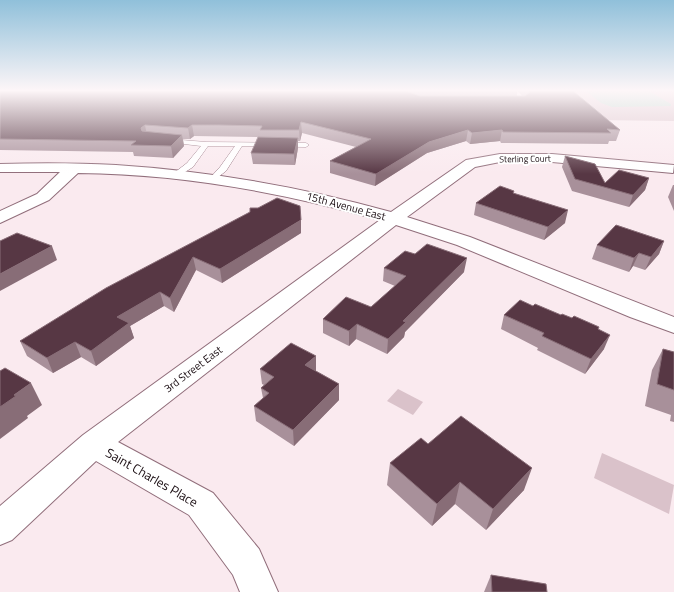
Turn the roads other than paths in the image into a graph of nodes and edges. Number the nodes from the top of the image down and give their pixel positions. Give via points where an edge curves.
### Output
1 (162, 141) edge
2 (206, 144) junction
3 (240, 144) junction
4 (306, 145) dead end
5 (0, 168) edge
6 (74, 168) junction
7 (673, 169) edge
8 (177, 175) junction
9 (213, 179) junction
10 (0, 218) edge
11 (394, 218) junction
12 (674, 325) edge
13 (94, 444) junction
14 (0, 528) edge
15 (259, 592) edge

1 - 2 lane
2 - 3 lane
2 - 8 lane via 190,165
3 - 4 lane
3 - 9 lane
5 - 6 street, 15th Avenue East
6 - 8 street, 15th Avenue East
6 - 10 street via 43,197
7 - 11 street, Sterling Court via 552,158 500,158 471,163
8 - 9 street, 15th Avenue East
9 - 11 street, 15th Avenue East via 311,196
11 - 12 street, 15th Avenue East via 463,242 630,310
11 - 13 street, 3rd Street East
13 - 14 street, 3rd Street East
13 - 15 street, Saint Charles Place via 201,504 246,562

